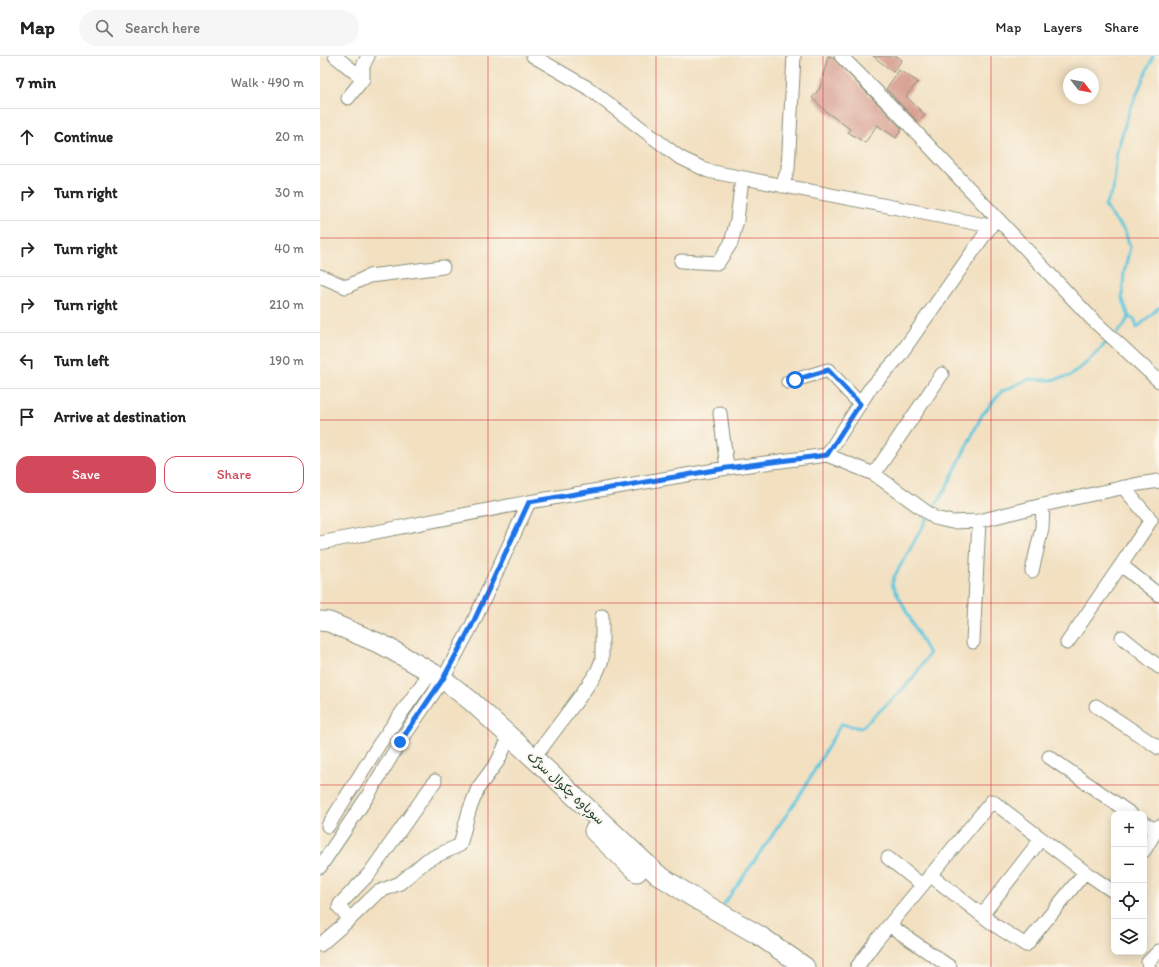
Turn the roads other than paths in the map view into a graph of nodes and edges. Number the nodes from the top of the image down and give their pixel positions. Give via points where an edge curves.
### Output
1 (335, 56) edge
2 (368, 56) edge
3 (533, 56) edge
4 (794, 56) edge
5 (841, 56) edge
6 (363, 79) junction
7 (348, 98) dead end
8 (742, 178) junction
9 (782, 186) junction
10 (994, 222) junction
11 (680, 261) dead end
12 (443, 267) dead end
13 (320, 276) edge
14 (942, 374) dead end
15 (1159, 381) edge
16 (788, 382) dead end
17 (860, 404) junction
18 (720, 413) dead end
19 (827, 455) junction
20 (727, 468) junction
21 (874, 474) junction
22 (1159, 481) edge
23 (1123, 487) junction
24 (529, 502) junction
25 (1043, 505) junction
26 (979, 521) junction
27 (320, 543) edge
28 (1121, 566) junction
29 (1032, 571) dead end
30 (1159, 594) edge
31 (602, 616) dead end
32 (320, 621) edge
33 (320, 634) edge
34 (1122, 637) dead end
35 (973, 642) dead end
36 (1066, 643) dead end
37 (1159, 667) edge
38 (435, 683) junction
39 (1096, 706) dead end
40 (505, 746) junction
41 (1159, 748) edge
42 (1049, 757) dead end
43 (534, 758) junction
44 (435, 781) dead end
45 (1127, 811) edge
46 (1147, 824) edge
47 (328, 826) dead end
48 (1158, 828) edge
49 (1041, 839) junction
50 (1146, 847) edge
51 (888, 858) dead end
52 (320, 867) edge
53 (1085, 872) junction
54 (930, 875) junction
55 (922, 886) junction
56 (1111, 890) edge
57 (982, 915) junction
58 (350, 919) junction
59 (889, 925) junction
60 (320, 945) edge
61 (1159, 951) edge
62 (789, 967) edge
63 (805, 967) edge
64 (856, 967) edge
65 (950, 967) edge
66 (1149, 967) edge

1 - 6 street
2 - 6 street via 363,66
3 - 8 street via 588,88 679,158 708,172
4 - 9 street via 788,169
5 - 10 street via 898,113
6 - 7 street
8 - 9 street
8 - 11 street via 737,220 731,243 718,263
9 - 10 street
10 - 15 street
10 - 17 street via 897,360 869,390
12 - 13 street via 369,276 346,288
14 - 21 street
16 - 17 street via 828,370
17 - 19 street
18 - 20 street
19 - 20 street
19 - 21 street
20 - 24 street
21 - 26 street via 930,514 952,522
22 - 23 street
23 - 25 street
23 - 28 street via 1151,520
24 - 27 street
24 - 38 street via 472,625
25 - 26 street
25 - 29 street via 1042,528
26 - 35 street
28 - 30 street
28 - 36 street
31 - 43 street via 602,660 597,672
32 - 38 highway, سوہاوہ چکوال سڑک via 329,622 383,645
33 - 38 highway via 379,656
34 - 37 street
38 - 40 highway
38 - 43 highway, سوہاوہ چکوال سڑک via 471,701
38 - 47 street via 380,743
38 - 52 street via 367,797
39 - 41 street
40 - 58 street via 498,761 478,788 460,845 427,860 400,883 378,892
40 - 62 highway via 646,880 676,901
42 - 45 street
43 - 63 highway, سوہاوہ چکوال سڑک via 657,874 760,936
44 - 58 street via 369,874 340,904 339,907
46 - 48 street
48 - 50 street
49 - 53 street
49 - 54 street via 992,801
49 - 57 street
51 - 55 street
53 - 56 street
53 - 57 street via 1026,945
54 - 55 street
54 - 57 street
55 - 59 street
58 - 60 street
59 - 64 street
59 - 65 street
61 - 66 street via 1148,962

